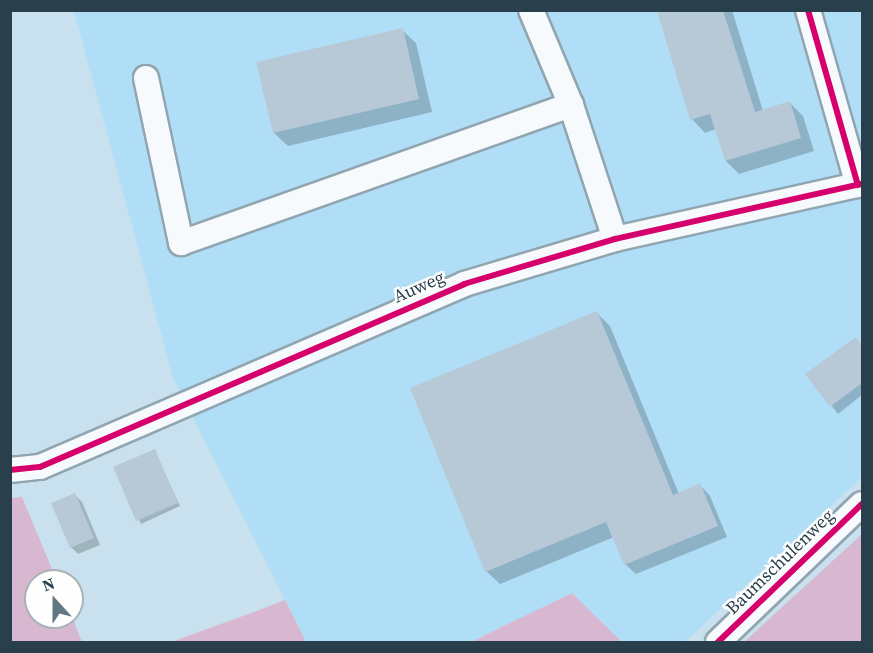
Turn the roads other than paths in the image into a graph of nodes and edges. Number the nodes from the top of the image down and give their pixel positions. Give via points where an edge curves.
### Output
1 (531, 10) edge
2 (808, 10) edge
3 (146, 78) dead end
4 (571, 105) junction
5 (860, 184) edge
6 (615, 239) junction
7 (10, 470) edge
8 (862, 504) edge
9 (718, 642) edge

1 - 4 street
2 - 5 street, Auweg
3 - 4 street via 181,243
4 - 6 street
5 - 6 street, Auweg
6 - 7 street, Auweg via 464,284 40,467
8 - 9 street, Baumschulenweg

